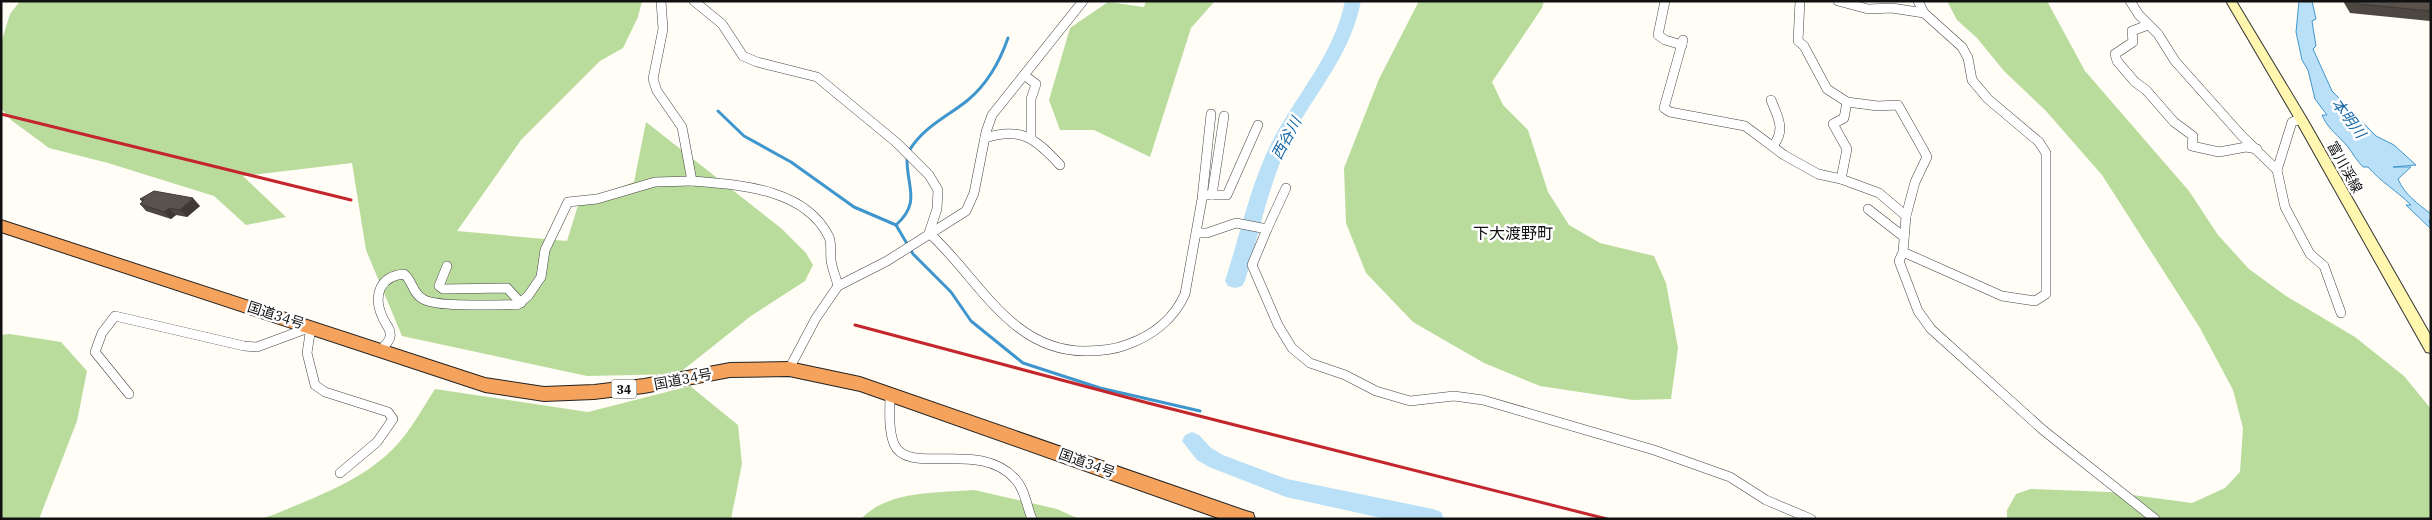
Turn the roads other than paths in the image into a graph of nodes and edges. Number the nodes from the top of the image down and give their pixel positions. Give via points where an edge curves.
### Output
1 (661, 1) edge
2 (694, 1) edge
3 (1083, 1) edge
4 (1665, 1) edge
5 (1800, 1) edge
6 (1838, 1) edge
7 (1918, 1) edge
8 (2130, 1) edge
9 (2231, 1) edge
10 (1924, 13) junction
11 (2148, 25) junction
12 (1683, 42) joint
13 (1024, 75) junction
14 (1770, 100) dead end
15 (1847, 102) junction
16 (1211, 114) dead end
17 (1224, 116) dead end
18 (2301, 119) junction
19 (1258, 125) dead end
20 (985, 138) junction
21 (1031, 139) junction
22 (1773, 146) junction
23 (2257, 149) junction
24 (1060, 165) dead end
25 (2277, 170) junction
26 (1841, 179) junction
27 (692, 181) junction
28 (1286, 188) dead end
29 (1208, 195) junction
30 (1868, 209) dead end
31 (1906, 216) junction
32 (1236, 223) joint
33 (1, 226) edge
34 (1265, 229) junction
35 (929, 233) junction
36 (1197, 233) junction
37 (1904, 236) junction
38 (1903, 252) junction
39 (447, 266) dead end
40 (838, 286) junction
41 (521, 303) junction
42 (2341, 314) dead end
43 (311, 327) junction
44 (2431, 348) edge
45 (381, 350) junction
46 (789, 369) junction
47 (129, 394) dead end
48 (890, 394) junction
49 (340, 473) dead end
50 (1032, 519) edge
51 (1246, 519) edge
52 (1811, 519) edge
53 (2156, 519) edge

1 - 27 street via 663,29 654,79 657,91 682,128
2 - 35 street via 722,24 743,56 817,77 897,143 938,190 937,209
3 - 13 street
4 - 12 street via 1658,35 1665,40
5 - 15 street via 1798,41 1804,46 1827,89
6 - 10 street via 1868,9 1892,8
7 - 10 street
8 - 11 street
9 - 18 main road, 富川渓線
10 - 38 street via 1962,47 1968,58 1972,80 1988,99 2039,142 2046,153 2046,294 2035,301 2002,296
11 - 23 street via 2188,76
11 - 23 street via 2132,31 2133,42 2115,54 2126,73 2174,122 2193,136 2192,146 2219,152 2246,147
12 - 22 street via 1664,108 1670,112 1745,126
13 - 20 street via 992,115
13 - 21 street via 1036,84 1031,99
14 - 22 street via 1782,129 1780,139
15 - 26 street via 1844,118 1833,124 1847,148
15 - 31 street via 1898,105 1924,151 1926,157
16 - 29 street
17 - 29 street
18 - 25 street via 2292,122
18 - 44 main road, 富川渓線
19 - 29 street via 1227,195
20 - 21 street via 1008,131
20 - 35 street via 974,193 966,211
21 - 24 street
22 - 26 street via 1818,174
23 - 25 street
25 - 42 street via 2286,207 2310,254 2324,266
26 - 31 street via 1879,194
27 - 40 street via 748,186 781,196 808,211 830,239 831,261
27 - 41 street via 655,182 597,199 568,202 545,250 541,277
28 - 34 street
29 - 36 street
30 - 37 street
31 - 37 street
32 - 34 street
32 - 36 street
33 - 43 highway, 国道34号 / 34
34 - 52 street via 1252,265 1278,325 1292,348 1310,363 1376,391 1410,400 1454,396 1482,400 1654,450 1730,477 1766,500
35 - 36 street via 942,243 1006,317 1029,337 1054,348 1082,351 1112,349 1138,341 1160,327 1179,307 1189,280
35 - 40 street via 887,261
37 - 38 street
38 - 53 street via 1899,261 1918,311 1931,329 2043,430
39 - 41 street via 439,286 443,289 507,288
40 - 46 street via 816,318
41 - 45 street via 439,303 423,300 404,274 389,277 379,288 382,323 390,330 390,338
43 - 45 highway, 国道34号 / 34
43 - 47 street via 257,346 244,346 115,316 105,327 95,352
43 - 49 street via 307,353 314,385 325,392 388,412 393,419 379,440
45 - 46 highway, 国道34号 / 34 via 485,385 544,394 602,391 730,370
46 - 48 highway, 国道34号 / 34
48 - 50 street via 893,438 902,454 924,460 961,456 983,458 1004,468 1017,480
48 - 51 highway, 国道34号 / 34

